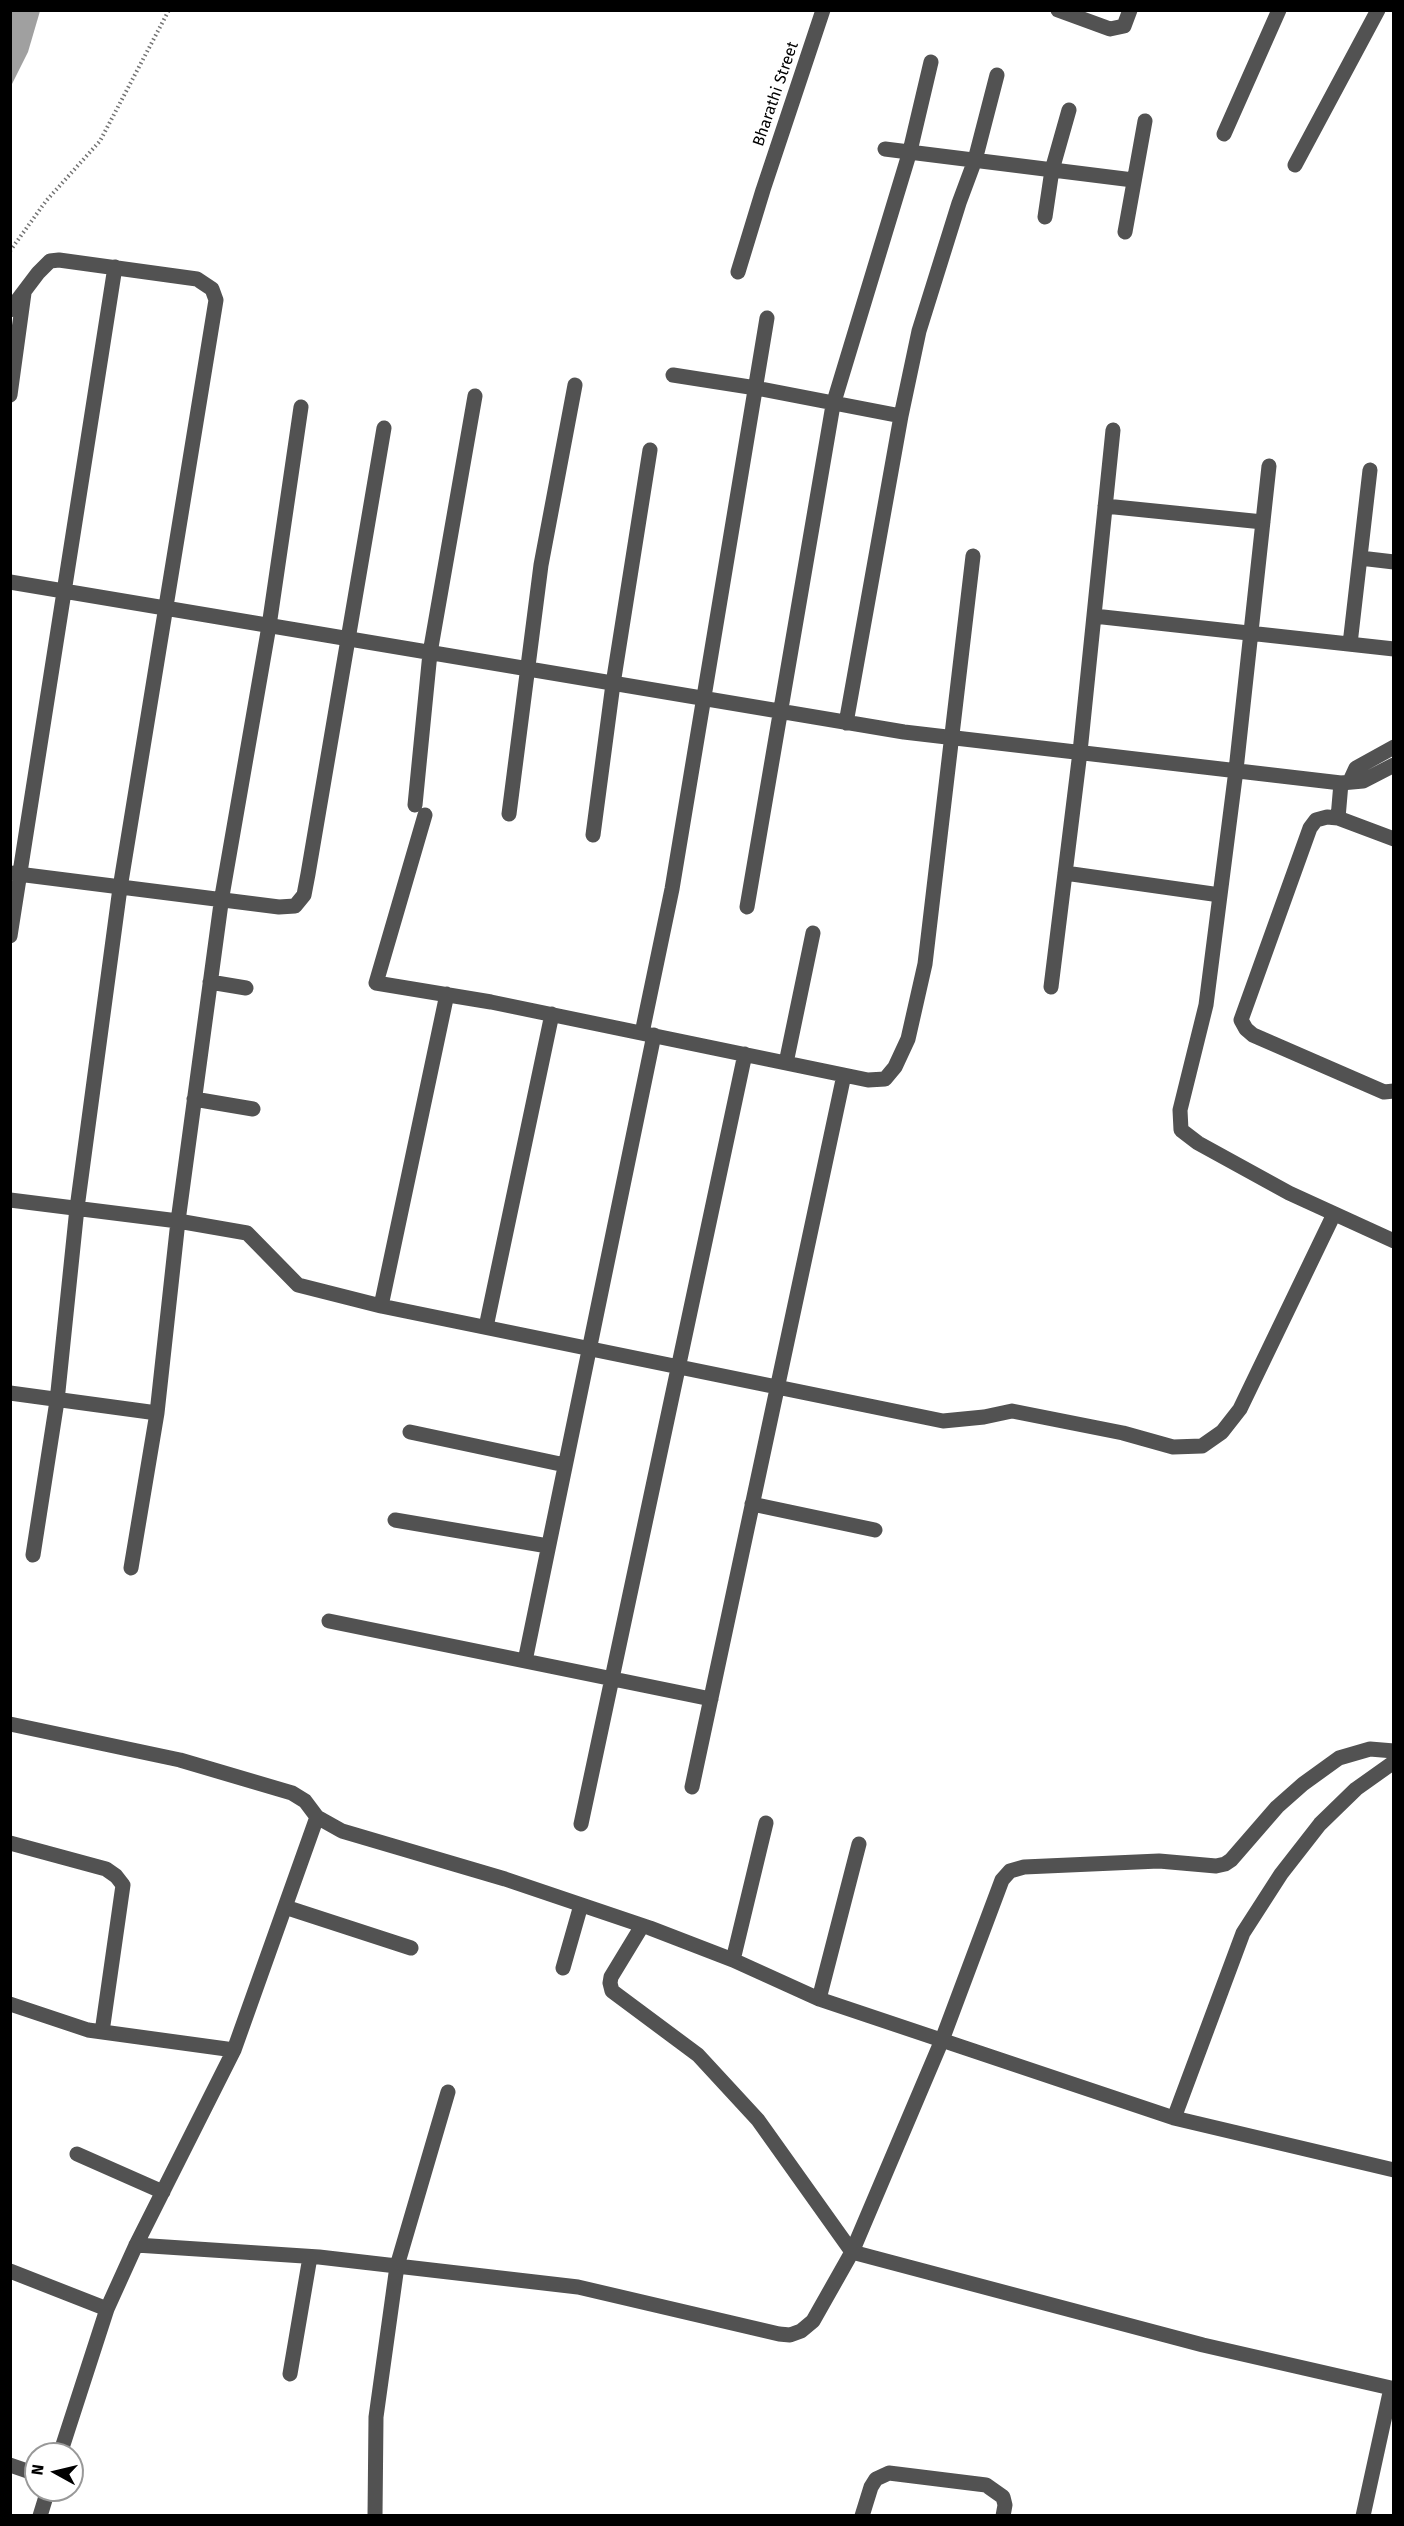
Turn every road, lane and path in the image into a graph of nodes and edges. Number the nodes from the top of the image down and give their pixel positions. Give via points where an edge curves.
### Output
1 (169, 10) edge
2 (823, 10) edge
3 (1058, 10) edge
4 (1130, 10) edge
5 (1279, 10) edge
6 (1378, 10) edge
7 (931, 62) dead end
8 (998, 75) dead end
9 (1070, 110) dead end
10 (1145, 121) dead end
11 (1224, 134) dead end
12 (885, 148) dead end
13 (910, 151) junction
14 (975, 160) junction
15 (1295, 165) dead end
16 (1052, 170) junction
17 (1133, 180) junction
18 (1045, 217) dead end
19 (1125, 232) dead end
20 (10, 251) edge
21 (116, 267) junction
22 (738, 272) dead end
23 (25, 290) junction
24 (10, 310) edge
25 (767, 318) dead end
26 (673, 375) dead end
27 (575, 385) dead end
28 (756, 388) junction
29 (10, 394) edge
30 (475, 396) dead end
31 (833, 405) junction
32 (301, 407) dead end
33 (901, 416) junction
34 (384, 428) dead end
35 (1113, 430) dead end
36 (650, 450) dead end
37 (1269, 466) dead end
38 (1370, 470) dead end
39 (1105, 506) junction
40 (1263, 522) junction
41 (974, 556) dead end
42 (1360, 558) junction
43 (1394, 561) edge
44 (10, 582) edge
45 (65, 592) junction
46 (165, 608) junction
47 (1094, 616) junction
48 (269, 626) junction
49 (1251, 634) junction
50 (350, 639) junction
51 (1350, 644) junction
52 (1394, 649) edge
53 (430, 653) junction
54 (528, 669) junction
55 (613, 684) junction
56 (704, 699) junction
57 (779, 711) junction
58 (846, 723) junction
59 (952, 738) junction
60 (1394, 747) edge
61 (1080, 752) junction
62 (1394, 765) edge
63 (1236, 770) junction
64 (1346, 782) junction
65 (509, 814) dead end
66 (1338, 818) junction
67 (593, 835) dead end
68 (1394, 839) edge
69 (1065, 873) junction
70 (15, 874) edge
71 (120, 888) junction
72 (1220, 895) junction
73 (222, 899) junction
74 (747, 907) dead end
75 (813, 933) dead end
76 (10, 936) edge
77 (210, 982) junction
78 (1051, 987) dead end
79 (246, 988) dead end
80 (447, 994) junction
81 (552, 1014) junction
82 (648, 1034) junction
83 (745, 1054) junction
84 (786, 1063) junction
85 (844, 1075) junction
86 (1394, 1091) edge
87 (194, 1099) junction
88 (253, 1109) dead end
89 (10, 1200) edge
90 (77, 1208) junction
91 (1334, 1214) junction
92 (178, 1221) junction
93 (1394, 1241) edge
94 (381, 1306) junction
95 (486, 1327) junction
96 (589, 1349) junction
97 (678, 1367) junction
98 (777, 1387) junction
99 (10, 1394) edge
100 (57, 1401) junction
101 (157, 1413) junction
102 (410, 1432) dead end
103 (565, 1464) junction
104 (752, 1504) junction
105 (395, 1520) dead end
106 (875, 1530) dead end
107 (548, 1546) junction
108 (33, 1555) dead end
109 (131, 1568) dead end
110 (329, 1621) dead end
111 (525, 1661) junction
112 (612, 1679) junction
113 (711, 1699) junction
114 (10, 1724) edge
115 (1394, 1751) edge
116 (1394, 1762) edge
117 (692, 1787) dead end
118 (317, 1817) junction
119 (766, 1823) dead end
120 (581, 1824) dead end
121 (10, 1843) edge
122 (859, 1844) dead end
123 (581, 1905) junction
124 (285, 1907) junction
125 (642, 1926) junction
126 (411, 1948) dead end
127 (733, 1960) junction
128 (562, 1968) dead end
129 (819, 1999) junction
130 (10, 2004) edge
131 (102, 2032) junction
132 (942, 2040) junction
133 (234, 2050) junction
134 (448, 2092) dead end
135 (1174, 2118) junction
136 (77, 2154) dead end
137 (1394, 2170) edge
138 (162, 2192) junction
139 (136, 2245) junction
140 (852, 2252) junction
141 (310, 2257) junction
142 (397, 2266) junction
143 (10, 2271) edge
144 (106, 2309) junction
145 (290, 2374) dead end
146 (1393, 2383) edge
147 (64, 2442) edge
148 (375, 2516) edge
149 (862, 2516) edge
150 (1003, 2516) edge
151 (1364, 2516) edge

1 - 20 path via 100,141 46,201
2 - 22 street, Bharathi Street
3 - 4 street via 1110,29 1124,26
5 - 11 street
6 - 15 street
7 - 13 street
8 - 14 street
9 - 16 street
10 - 17 street
12 - 13 street
13 - 14 street
13 - 31 street
14 - 16 street
14 - 33 street via 919,332
16 - 17 street
16 - 18 street
17 - 19 street
21 - 23 street via 50,261
21 - 45 street
21 - 46 street via 197,279 212,290 216,300
23 - 24 street
23 - 29 street
25 - 28 street
26 - 28 street
27 - 54 street via 541,565
28 - 31 street
28 - 56 street
30 - 53 street
31 - 33 street
31 - 57 street
32 - 48 street
33 - 58 street
34 - 50 street
35 - 39 street
36 - 55 street
37 - 40 street
38 - 42 street
39 - 40 street
39 - 47 street
40 - 49 street
41 - 59 street
42 - 43 street
42 - 51 street
44 - 45 street
45 - 46 street
45 - 70 street
46 - 48 street
46 - 71 street
47 - 49 street
47 - 61 street
48 - 50 street
48 - 73 street
49 - 51 street
49 - 63 street
50 - 53 street
50 - 73 street via 304,895 295,906 279,907
51 - 52 street
53 - 54 street
53 - 80 street via 420,810 375,982
54 - 55 street
54 - 65 street
55 - 56 street
55 - 67 street
56 - 57 street
56 - 82 street
57 - 58 street
57 - 74 street
58 - 59 street
59 - 61 street
59 - 85 street via 924,963 908,1039 885,1079
60 - 64 street via 1356,768
61 - 63 street
61 - 69 street
62 - 64 street via 1363,781
63 - 64 street
63 - 72 street
64 - 66 street
66 - 68 street
66 - 86 street via 1316,820 1310,828 1241,1020 1253,1035 1384,1092
69 - 72 street
69 - 78 street
70 - 71 street
70 - 76 street
71 - 73 street
71 - 90 street
72 - 91 street via 1206,1005 1180,1110 1181,1130 1289,1194
73 - 77 street
75 - 84 street
77 - 79 street
77 - 87 street
80 - 81 street
80 - 94 street
81 - 82 street
81 - 95 street
82 - 83 street
82 - 96 street
83 - 84 street
83 - 97 street
84 - 85 street
85 - 98 street
87 - 88 street
87 - 92 street
89 - 90 street
90 - 92 street
90 - 100 street
91 - 93 street
91 - 98 street via 1240,1409 1222,1432 1202,1446 1173,1447 1012,1411 943,1421
92 - 94 street via 247,1233 298,1285
92 - 101 street
94 - 95 street
95 - 96 street
96 - 97 street
96 - 103 street
97 - 98 street
97 - 112 street
98 - 104 street
99 - 100 street
100 - 101 street
100 - 108 street
101 - 109 street
102 - 103 street
103 - 107 street
104 - 106 street
104 - 113 street
105 - 107 street
107 - 111 street
110 - 111 street
111 - 112 street
112 - 113 street
112 - 120 street
113 - 117 street
114 - 118 street via 180,1760 292,1793 305,1801
115 - 132 street via 1370,1749 1331,1763 1277,1807 1225,1864 1159,1861 1010,1870 1002,1880
116 - 135 street via 1356,1789 1320,1824 1281,1874 1243,1933
118 - 123 street via 342,1831
118 - 124 street
119 - 127 street
121 - 131 street via 106,1869 123,1885
122 - 129 street
123 - 125 street
123 - 128 street
124 - 126 street
124 - 133 street
125 - 127 street
125 - 140 street via 611,1977 612,1991 698,2055 758,2120
127 - 129 street
129 - 132 street
130 - 131 street
131 - 133 street
132 - 135 street
132 - 140 street
133 - 138 street
134 - 142 street
135 - 137 street
136 - 138 street
138 - 139 street
139 - 141 street
139 - 144 street
140 - 142 street via 813,2321 790,2335 578,2287
140 - 146 street via 1203,2346
141 - 142 street
141 - 145 street
142 - 148 street via 376,2417
143 - 144 street
144 - 147 street
146 - 151 street
149 - 150 street via 876,2479 889,2473 986,2485 1003,2497

